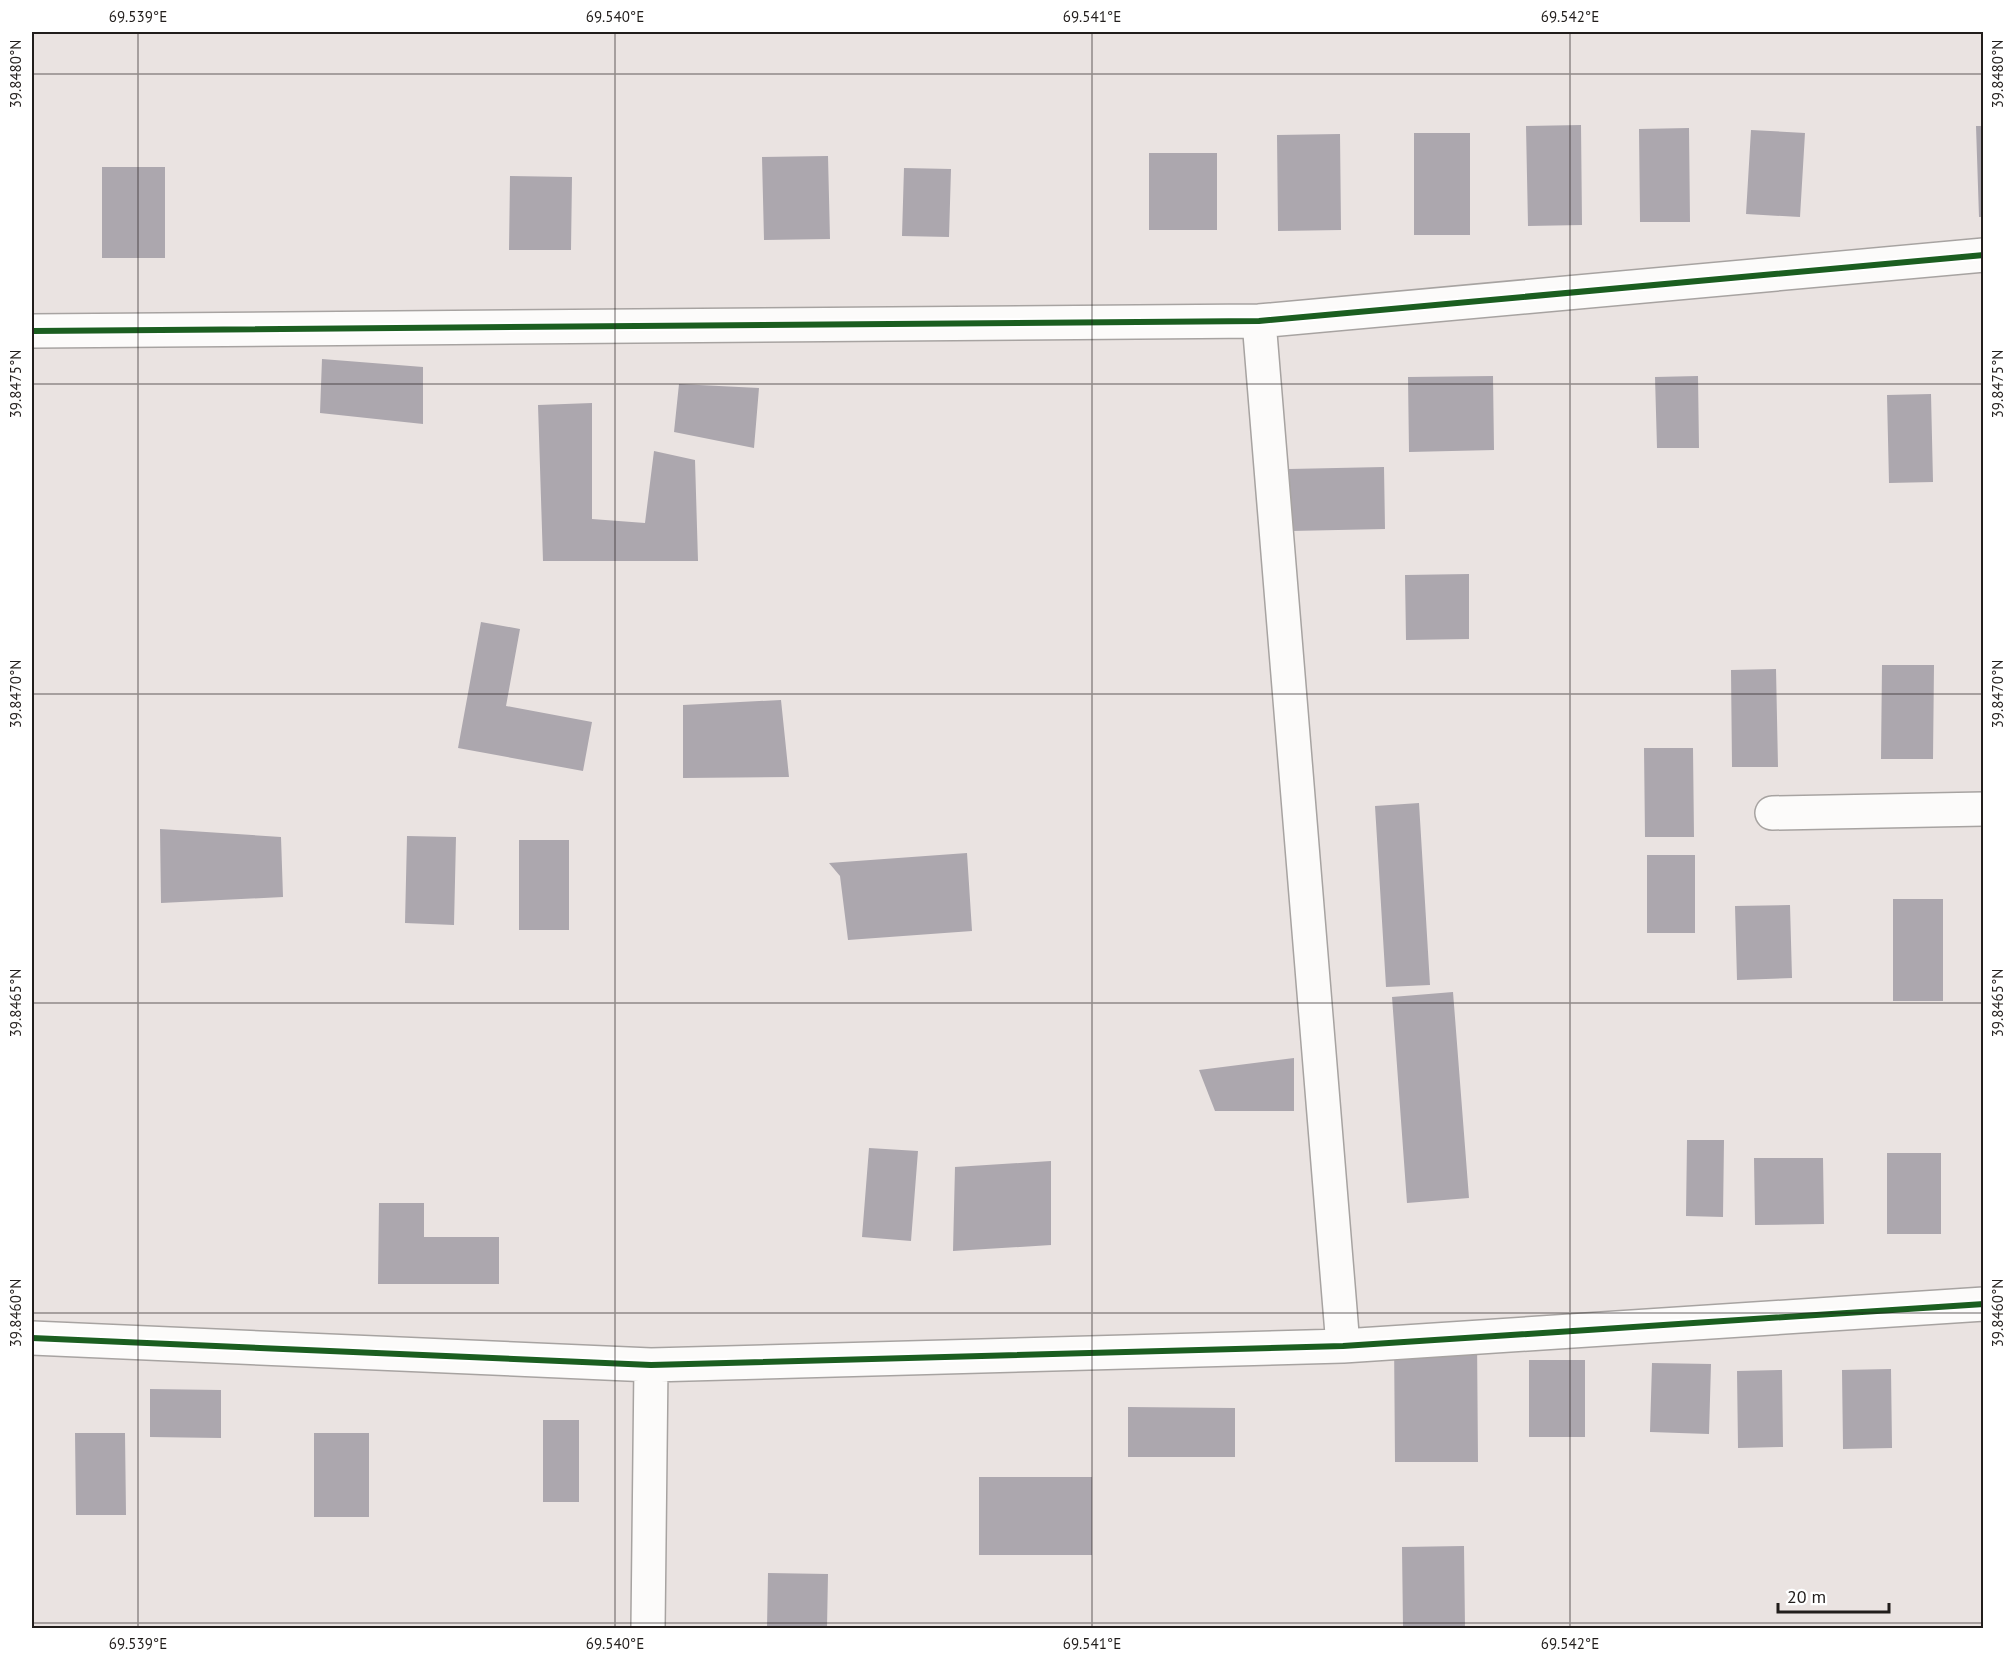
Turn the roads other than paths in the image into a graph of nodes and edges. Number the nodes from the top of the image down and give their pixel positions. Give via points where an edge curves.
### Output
1 (1983, 255) edge
2 (1259, 321) junction
3 (32, 331) edge
4 (1983, 809) edge
5 (1772, 813) dead end
6 (1983, 1304) edge
7 (32, 1338) edge
8 (1343, 1346) junction
9 (651, 1365) junction
10 (648, 1629) edge

1 - 2 street
2 - 3 street
2 - 8 street
4 - 5 street
6 - 8 street
7 - 9 street
8 - 9 street
9 - 10 street

